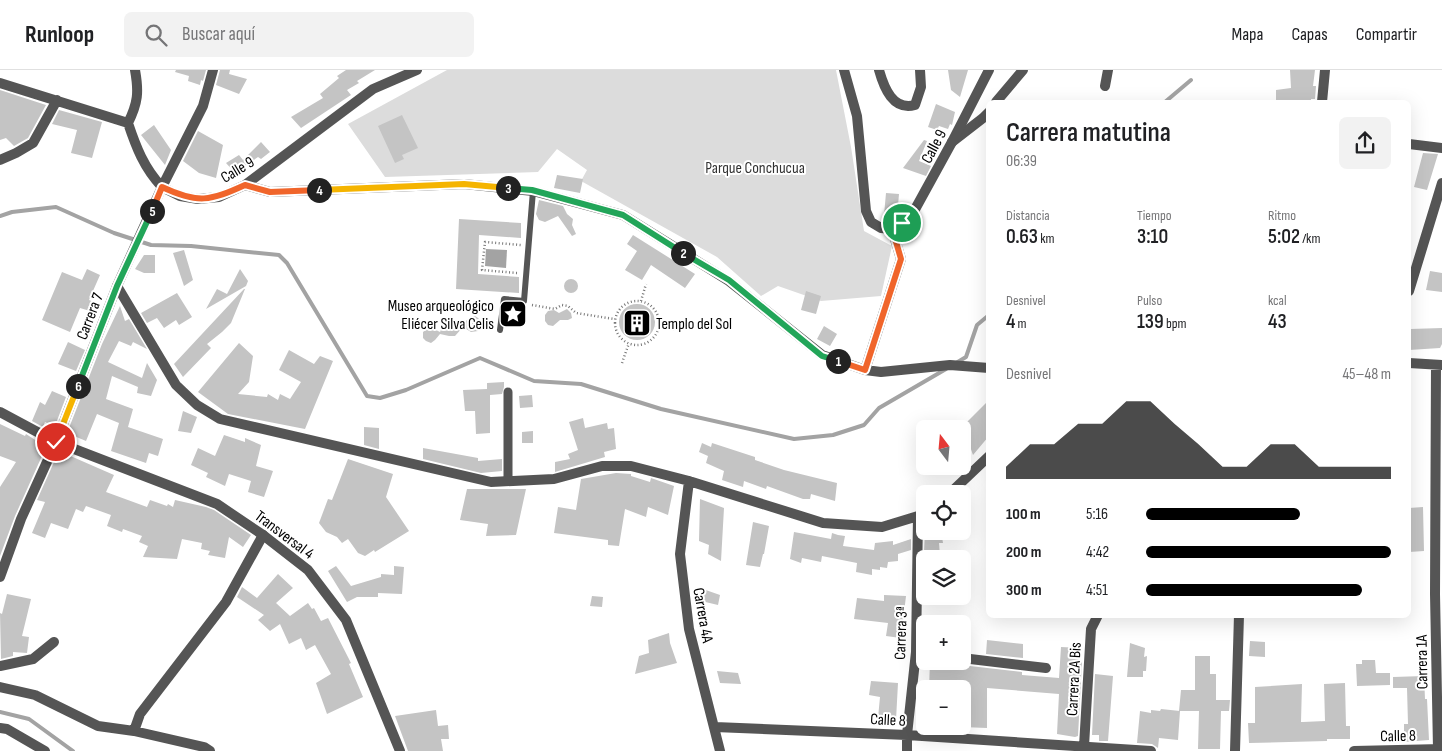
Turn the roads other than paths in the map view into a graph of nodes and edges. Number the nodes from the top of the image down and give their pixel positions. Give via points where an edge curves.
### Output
1 (135, 70) edge
2 (213, 70) edge
3 (417, 70) edge
4 (844, 70) edge
5 (879, 70) edge
6 (920, 70) edge
7 (989, 70) edge
8 (1023, 70) edge
9 (1108, 70) edge
10 (1325, 70) edge
11 (0, 83) edge
12 (1105, 86) dead end
13 (57, 100) junction
14 (998, 100) edge
15 (1322, 100) edge
16 (986, 115) edge
17 (128, 123) junction
18 (952, 142) junction
19 (1411, 144) edge
20 (1442, 148) edge
21 (0, 160) edge
22 (1442, 183) edge
23 (245, 185) junction
24 (162, 187) junction
25 (532, 190) junction
26 (892, 228) junction
27 (1411, 284) edge
28 (117, 286) junction
29 (500, 330) dead end
30 (1442, 354) edge
31 (1411, 363) edge
32 (1439, 365) edge
33 (986, 368) edge
34 (865, 370) junction
35 (508, 392) dead end
36 (0, 412) edge
37 (56, 442) junction
38 (986, 459) edge
39 (689, 481) junction
40 (508, 482) junction
41 (958, 485) edge
42 (916, 515) edge
43 (264, 535) junction
44 (922, 540) edge
45 (0, 577) edge
46 (1438, 594) edge
47 (921, 615) edge
48 (1096, 618) edge
49 (1239, 618) edge
50 (54, 642) dead end
51 (971, 659) edge
52 (0, 666) edge
53 (1046, 668) dead end
54 (917, 670) edge
55 (0, 687) edge
56 (715, 727) junction
57 (0, 728) edge
58 (134, 731) junction
59 (907, 735) junction
60 (1084, 746) junction
61 (1440, 749) edge
62 (46, 751) edge
63 (210, 751) edge
64 (400, 751) edge
65 (720, 751) edge
66 (907, 751) edge
67 (1151, 751) edge
68 (1235, 751) edge
69 (1354, 751) edge

1 - 17 street via 138,89
2 - 24 street, Carrera 7 via 203,106
3 - 23 street, Calle 9 via 373,89
4 - 26 street via 857,116 866,211 871,222 881,228
5 - 6 street via 888,95 898,104 908,107 915,105 921,87
7 - 18 street, Calle 9
8 - 14 street
9 - 12 street
10 - 15 street
11 - 13 street
13 - 17 street
13 - 21 street via 32,143
16 - 18 street
17 - 24 street, Calle 9 via 150,174
18 - 26 street, Calle 9 via 913,213
19 - 20 street
22 - 27 street
23 - 24 street, Calle 9 via 219,197 198,199 180,196
23 - 25 street via 270,192 464,184
24 - 28 street, Carrera 7
25 - 29 lane via 524,301 504,299
25 - 34 street via 623,215 729,280 822,356
26 - 34 street via 901,259
28 - 37 street, Carrera 7
28 - 40 street via 176,385 196,406 220,419 491,482
30 - 32 street
31 - 32 street
32 - 46 street, Carrera 1A
33 - 34 street via 950,364 881,372
35 - 40 street
36 - 37 street
37 - 43 street, Transversal 4 via 217,504
37 - 45 street, Carrera 7 via 21,519
38 - 41 street
39 - 40 street via 631,466 602,466 554,479
39 - 42 street via 823,523 882,527
39 - 56 street, Carrera 4A via 680,554 689,629
43 - 58 street via 226,602 140,714
43 - 64 street, Transversal 4 via 308,570 346,620
44 - 47 street, Carrera 3ª
46 - 61 street, Carrera 1A
48 - 60 street, Carrera 2A Bis via 1091,629
49 - 68 street
50 - 52 street via 33,659
51 - 53 street
54 - 59 street, Carrera 3ª
55 - 58 street via 34,695 98,726
56 - 59 street, Calle 8
56 - 65 street, Carrera 4A
57 - 62 street
58 - 63 street
59 - 60 street, Calle 8
59 - 66 street, Carrera 3ª
60 - 67 street, Calle 8
61 - 69 street, Calle 8

